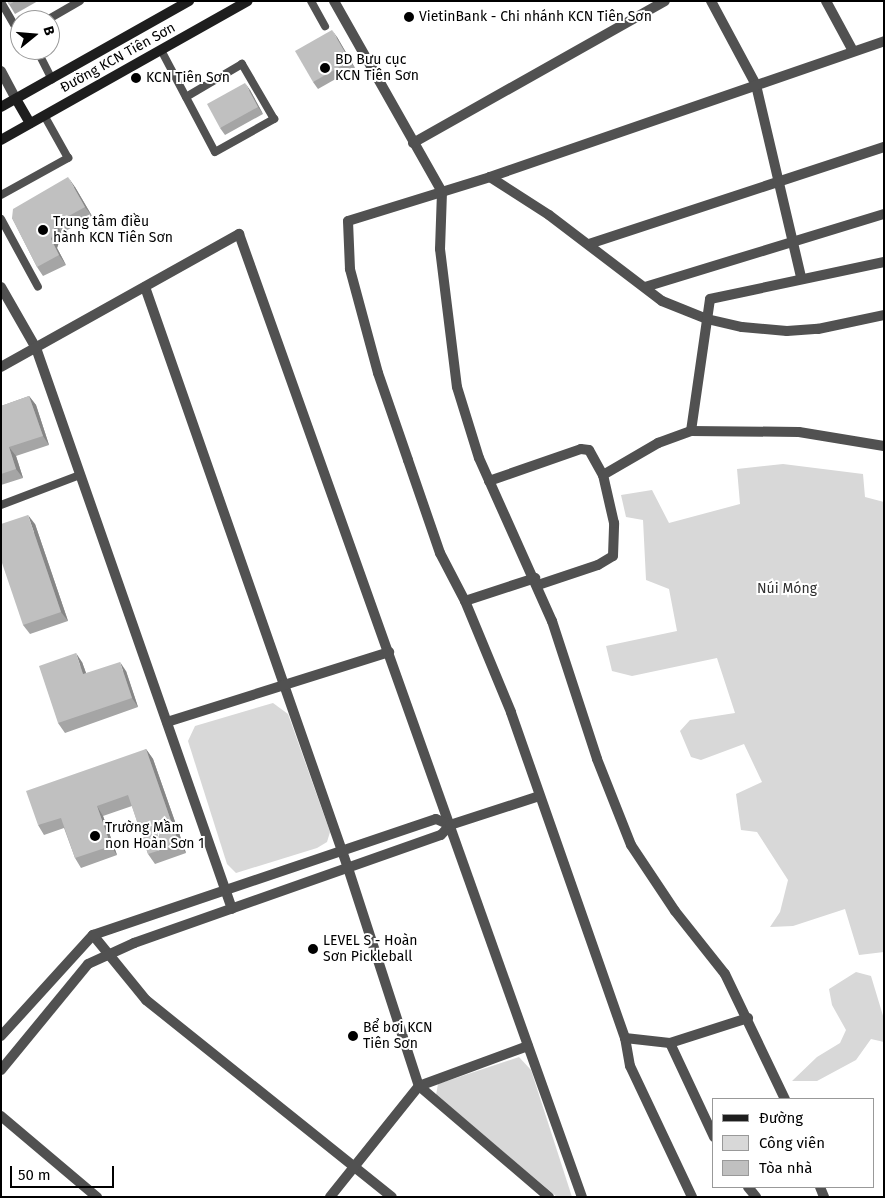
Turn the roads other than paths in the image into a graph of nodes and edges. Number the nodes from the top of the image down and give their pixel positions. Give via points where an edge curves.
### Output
1 (80, 1) edge
2 (189, 1) edge
3 (248, 1) edge
4 (311, 1) edge
5 (334, 1) edge
6 (665, 1) edge
7 (711, 1) edge
8 (826, 1) edge
9 (1, 2) edge
10 (60, 13) edge
11 (10, 18) edge
12 (325, 26) dead end
13 (884, 41) edge
14 (161, 50) junction
15 (853, 51) junction
16 (42, 60) edge
17 (1, 71) edge
18 (52, 79) junction
19 (756, 85) junction
20 (186, 97) junction
21 (16, 99) junction
22 (1, 107) edge
23 (44, 115) junction
24 (30, 123) junction
25 (1, 140) edge
26 (412, 143) junction
27 (884, 147) edge
28 (490, 177) junction
29 (778, 180) junction
30 (442, 192) junction
31 (1, 195) edge
32 (884, 214) edge
33 (1, 218) edge
34 (793, 242) junction
35 (589, 244) junction
36 (884, 262) edge
37 (801, 277) junction
38 (1, 287) edge
39 (38, 287) dead end
40 (145, 287) junction
41 (645, 287) junction
42 (884, 315) edge
43 (707, 319) junction
44 (36, 348) junction
45 (1, 367) edge
46 (691, 431) junction
47 (884, 446) edge
48 (80, 475) junction
49 (603, 475) junction
50 (489, 481) junction
51 (1, 505) edge
52 (536, 581) junction
53 (465, 601) junction
54 (389, 652) junction
55 (285, 685) junction
56 (167, 722) junction
57 (539, 796) junction
58 (450, 824) junction
59 (342, 850) junction
60 (348, 868) junction
61 (226, 890) junction
62 (232, 909) junction
63 (93, 935) junction
64 (107, 956) junction
65 (748, 1018) junction
66 (1, 1036) edge
67 (625, 1038) junction
68 (670, 1043) junction
69 (528, 1046) junction
70 (1, 1070) edge
71 (419, 1086) junction
72 (785, 1098) edge
73 (1, 1116) edge
74 (712, 1133) edge
75 (354, 1166) junction
76 (97, 1197) edge
77 (330, 1197) edge
78 (392, 1197) edge
79 (549, 1197) edge
80 (582, 1197) edge
81 (692, 1197) edge

1 - 10 lane
2 - 18 main road, Đường KCN Tiên Sơn
3 - 14 main road, Đường KCN Tiên Sơn
4 - 12 lane
5 - 26 street
6 - 26 street
7 - 19 street
8 - 15 street
9 - 11 lane
13 - 15 street
14 - 20 lane
14 - 23 main road, Đường KCN Tiên Sơn
15 - 19 street
16 - 18 lane
17 - 21 street
18 - 21 main road, Đường KCN Tiên Sơn
19 - 28 street
19 - 29 street
20 - 20 lane via 215,152 274,119 242,64
21 - 22 main road, Đường KCN Tiên Sơn
21 - 24 main road
23 - 24 main road, Đường KCN Tiên Sơn
23 - 31 lane via 68,158
24 - 25 main road, Đường KCN Tiên Sơn
26 - 30 street
27 - 29 street
28 - 30 street
28 - 35 street
29 - 34 street
29 - 35 street
30 - 50 street via 440,249 458,387
30 - 53 street via 348,221 350,269 378,373 408,460 440,552
32 - 34 street
33 - 39 lane
34 - 37 street
34 - 41 street
35 - 41 street
36 - 37 street
37 - 43 street via 710,299
38 - 44 street
40 - 44 street
40 - 54 street via 239,234
40 - 55 street
41 - 43 street via 662,301
42 - 43 street via 818,329 787,330 742,327
43 - 46 street
44 - 45 street
44 - 48 street
46 - 47 street via 799,432
46 - 49 street via 658,442
48 - 51 lane
48 - 56 street
49 - 50 street via 589,450 581,449
49 - 52 street via 614,523 613,556 598,565
50 - 52 street
52 - 53 street
52 - 65 street via 597,759 631,845 724,974
53 - 57 street via 511,712
54 - 55 street
54 - 58 street
55 - 56 street
55 - 59 street
56 - 61 street
57 - 58 street
57 - 67 street
58 - 59 street via 436,819
58 - 60 street via 441,835
58 - 69 street
59 - 60 street
59 - 61 street
60 - 62 street
60 - 71 street
61 - 62 street
61 - 63 street
62 - 64 street
63 - 64 street
63 - 66 street
64 - 70 street via 88,964
64 - 75 street via 146,1000
65 - 68 street
65 - 72 street
67 - 68 street
67 - 81 street via 630,1066
68 - 74 street
69 - 71 street
69 - 80 street
71 - 75 street
71 - 79 street
73 - 76 street
75 - 77 street
75 - 78 street

